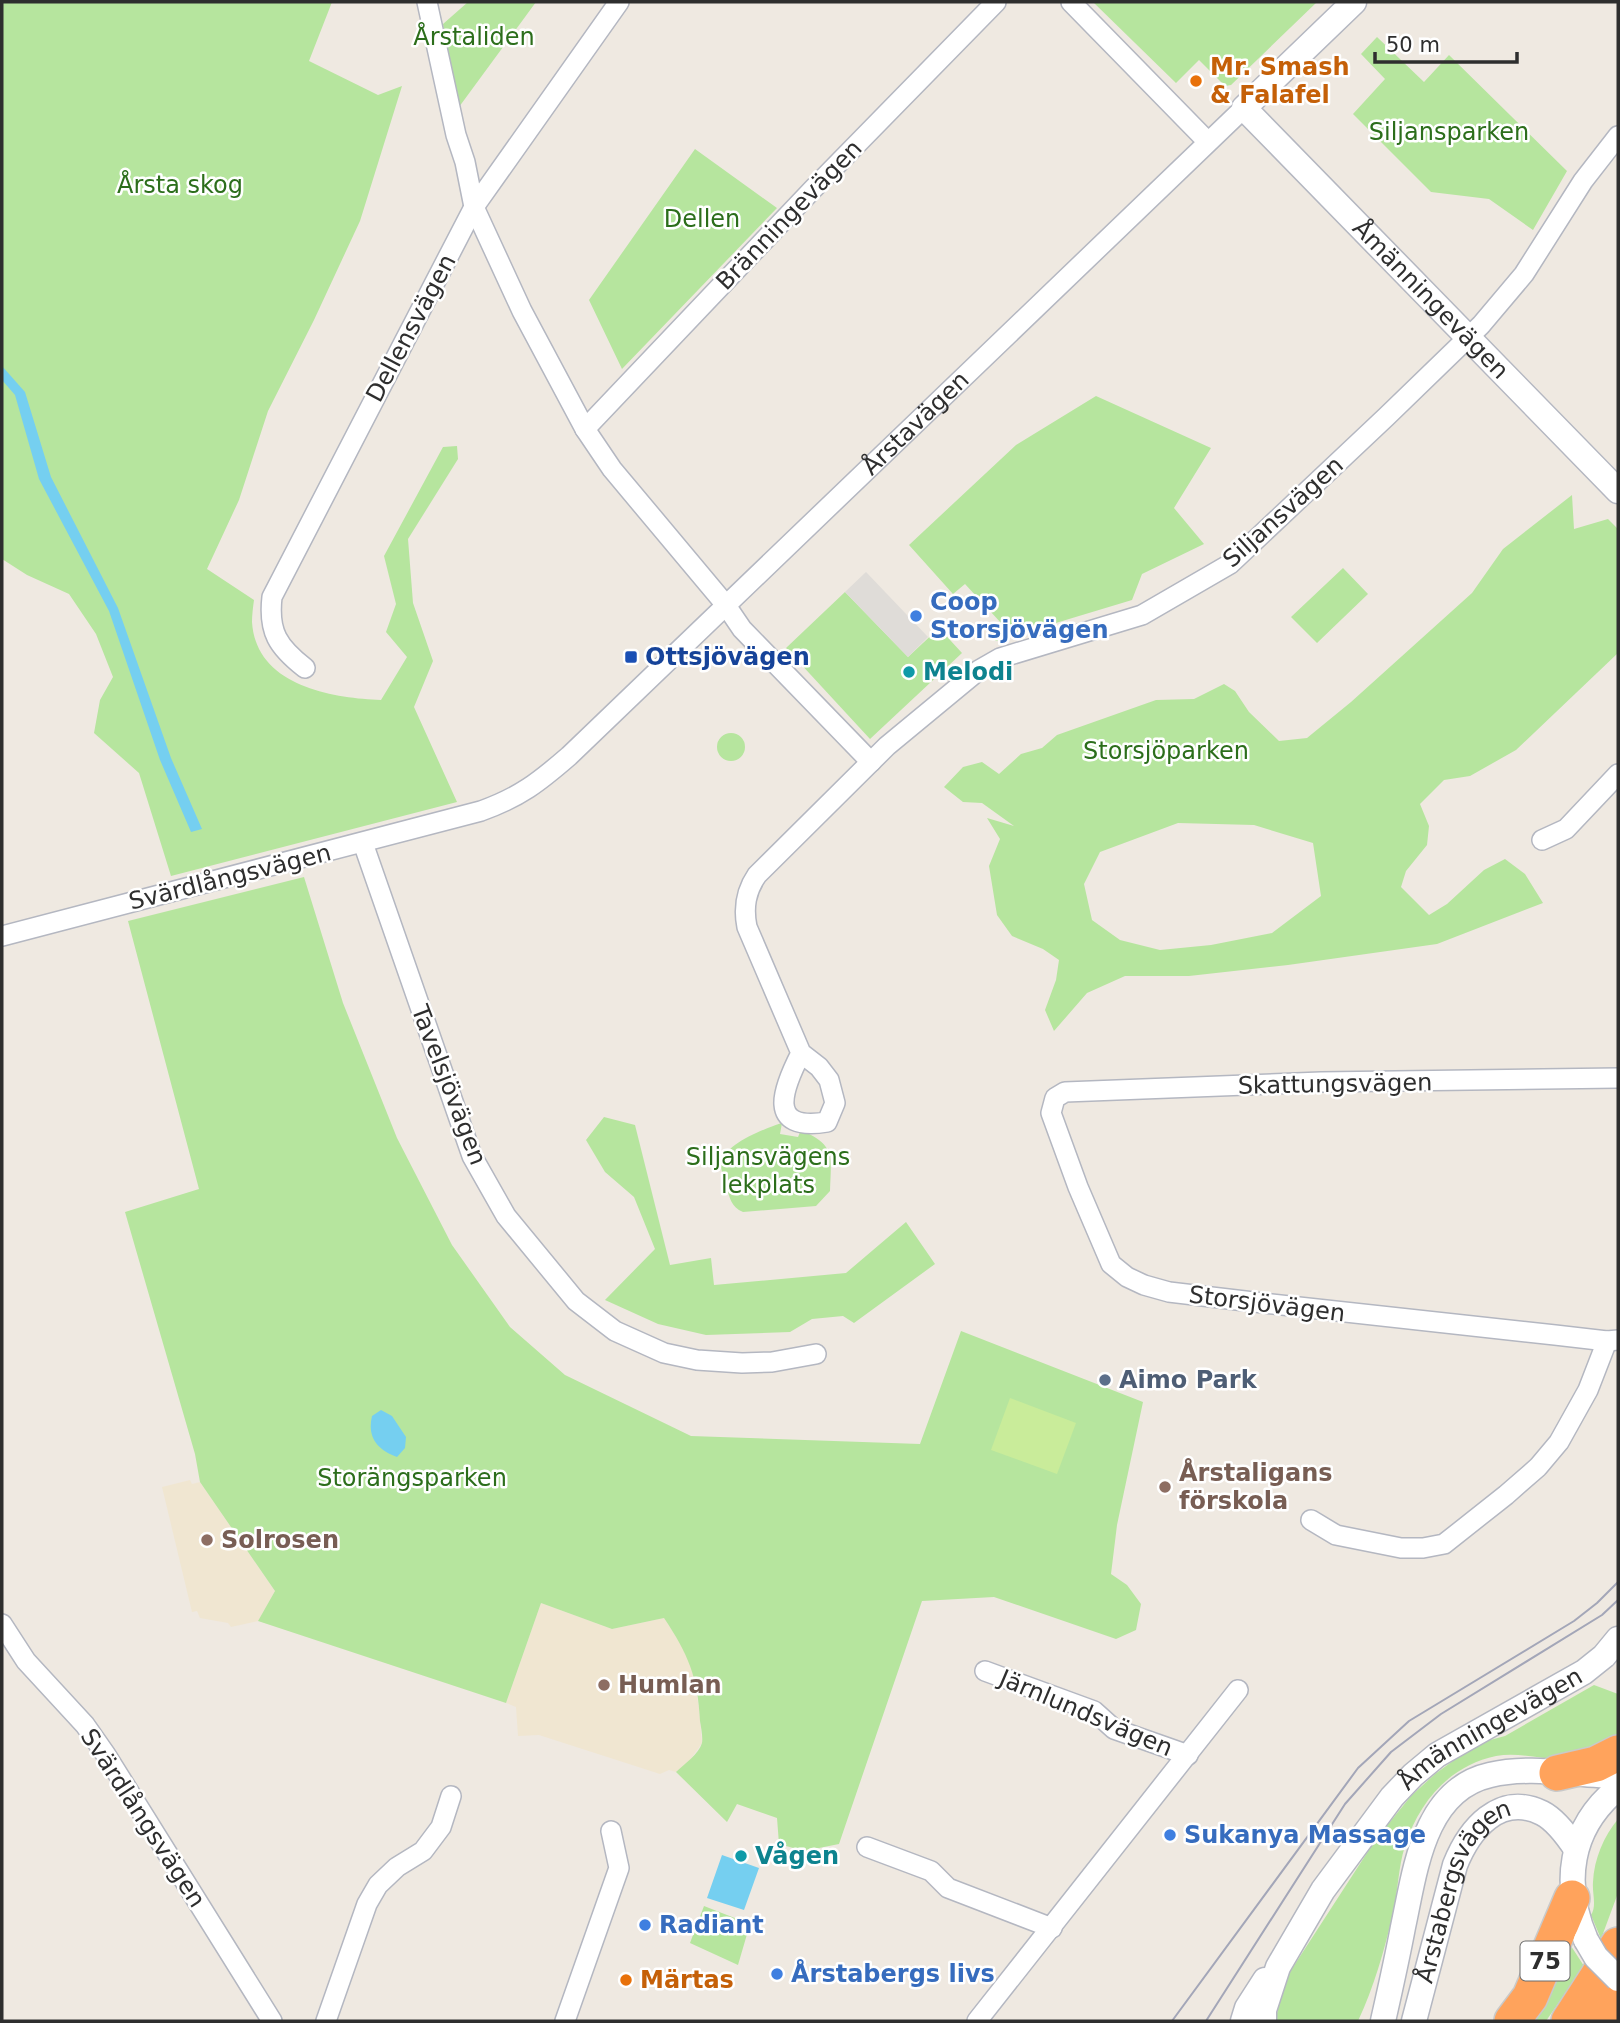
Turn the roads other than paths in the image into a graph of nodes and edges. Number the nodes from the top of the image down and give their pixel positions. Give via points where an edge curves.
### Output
1 (427, 2) edge
2 (619, 2) edge
3 (996, 2) edge
4 (1071, 2) edge
5 (1354, 2) edge
6 (1244, 108) junction
7 (1618, 136) edge
8 (1208, 142) junction
9 (474, 207) junction
10 (1467, 338) junction
11 (585, 429) junction
12 (1618, 491) edge
13 (725, 604) junction
14 (305, 668) dead end
15 (871, 762) junction
16 (1618, 774) edge
17 (458, 817) joint
18 (1542, 840) dead end
19 (363, 843) junction
20 (2, 936) edge
21 (801, 1053) dead end
22 (1618, 1078) edge
23 (1055, 1098) joint
24 (1613, 1340) edge
25 (816, 1353) dead end
26 (1311, 1520) dead end
27 (2, 1624) edge
28 (1618, 1639) edge
29 (985, 1671) dead end
30 (1238, 1690) dead end
31 (1618, 1754) edge
32 (1188, 1755) junction
33 (1557, 1773) junction
34 (1618, 1776) edge
35 (1618, 1788) edge
36 (451, 1796) dead end
37 (611, 1831) dead end
38 (867, 1847) dead end
39 (1576, 1849) junction
40 (1572, 1898) junction
41 (1052, 1928) junction
42 (1602, 1943) edge
43 (1278, 1967) junction
44 (1395, 1967) junction
45 (1618, 1979) edge
46 (1618, 2003) edge
47 (272, 2021) edge
48 (326, 2021) edge
49 (565, 2021) edge
50 (977, 2021) edge
51 (1243, 2021) edge
52 (1264, 2021) edge
53 (1365, 2021) edge
54 (1382, 2021) edge
55 (1414, 2021) edge
56 (1512, 2021) edge
57 (1569, 2021) edge
58 (1606, 2021) edge

1 - 9 street
2 - 9 street, Dellensvägen
3 - 11 street, Bränningevägen
4 - 8 street
5 - 6 street, Årstavägen
6 - 8 street, Årstavägen
6 - 10 street, Åmänningevägen
7 - 10 street, Siljansvägen via 1524,274
8 - 13 street, Årstavägen
9 - 11 street via 522,311
9 - 14 street, Dellensvägen via 272,597 270,612 277,641
10 - 12 street, Åmänningevägen
10 - 15 street, Siljansvägen via 1230,564 1142,615 989,664
11 - 13 street via 612,469
13 - 15 street via 742,629
13 - 17 street, Årstavägen via 530,789 507,802
15 - 21 street, Siljansvägen via 762,869 747,893 747,927
16 - 18 street via 1566,829
17 - 19 street, Svärdlångsvägen
19 - 20 street, Svärdlångsvägen
19 - 25 street, Tavelsjövägen via 472,1156 506,1216 576,1301 615,1331 664,1353 742,1363
22 - 23 street, Skattungsvägen via 1321,1082 1065,1092
23 - 24 street, Storsjövägen via 1051,1113 1078,1187 1111,1264 1127,1277 1169,1292
24 - 26 street, Storsjövägen via 1559,1442 1538,1467 1444,1544 1401,1548 1336,1535
27 - 47 street, Svärdlångsvägen via 26,1661 106,1755
28 - 43 street, Åmänningevägen via 1584,1672 1465,1738 1413,1775 1323,1890
29 - 32 street, Järnlundsvägen via 1094,1711 1114,1728
30 - 32 street, Järnlundsvägen
31 - 33 highway via 1596,1765
32 - 41 street, Järnlundsvägen
33 - 34 street, Årstabergsvägen
33 - 44 street, Årstabergsvägen via 1489,1775 1448,1798 1423,1842
35 - 39 street via 1590,1819
36 - 48 street via 441,1827 423,1851 397,1867 367,1904
37 - 49 street via 619,1868
38 - 41 street via 931,1871 948,1888
39 - 40 street
39 - 55 street, Årstabergsvägen via 1544,1814 1526,1808 1502,1811 1479,1824 1455,1865
40 - 42 street via 1578,1922
40 - 56 highway, 75 via 1530,1997
41 - 50 street, Järnlundsvägen
42 - 45 street, bridge via 1596,1957
42 - 57 highway, 75
43 - 51 street, Åmänningevägen via 1262,1982
43 - 52 street, Åmänningevägen
44 - 53 street
44 - 54 street, Årstabergsvägen
46 - 58 highway

